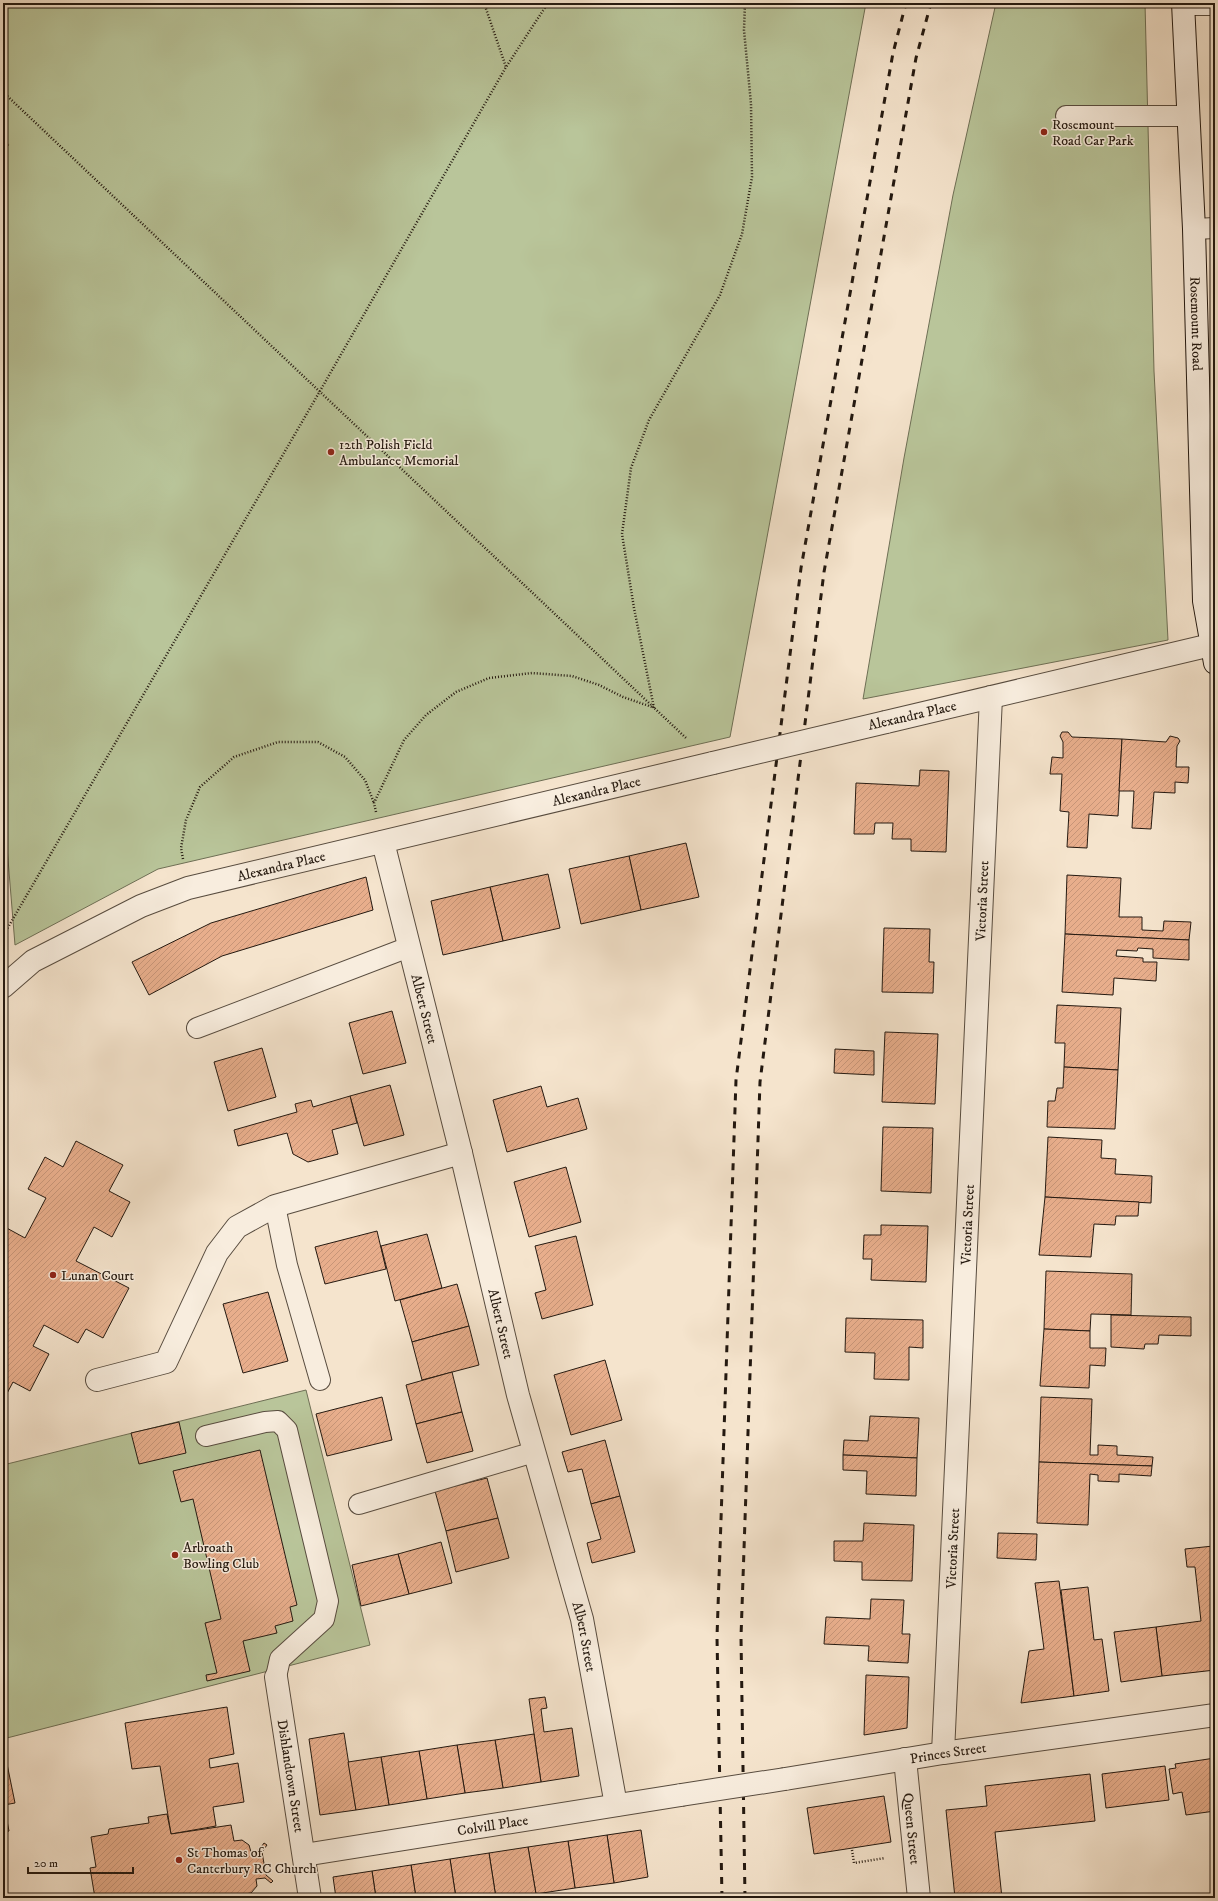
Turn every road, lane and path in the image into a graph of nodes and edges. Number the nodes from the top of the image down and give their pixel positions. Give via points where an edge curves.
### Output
1 (484, 3) edge
2 (548, 3) edge
3 (745, 3) edge
4 (1183, 4) edge
5 (1215, 5) edge
6 (506, 67) junction
7 (3, 92) edge
8 (1066, 116) dead end
9 (1189, 116) junction
10 (1205, 229) edge
11 (320, 391) junction
12 (1214, 650) edge
13 (991, 697) junction
14 (654, 708) junction
15 (713, 763) junction
16 (374, 803) junction
17 (383, 842) junction
18 (188, 888) junction
19 (3, 936) edge
20 (409, 947) junction
21 (3, 987) edge
22 (197, 1028) dead end
23 (461, 1153) junction
24 (275, 1206) junction
25 (97, 1380) dead end
26 (320, 1380) dead end
27 (206, 1436) dead end
28 (534, 1452) junction
29 (359, 1504) dead end
30 (276, 1677) joint
31 (1215, 1715) edge
32 (943, 1753) junction
33 (905, 1759) junction
34 (681, 1795) joint
35 (616, 1805) junction
36 (852, 1850) dead end
37 (304, 1855) junction
38 (854, 1863) dead end
39 (310, 1898) edge
40 (919, 1898) edge

1 - 6 path
2 - 6 path
3 - 14 path via 744,30 751,104 752,177 742,234 720,295 649,420 631,468 622,534
4 - 5 lane
4 - 9 street, Rosemount Road
6 - 11 path
7 - 11 path
8 - 9 lane
9 - 10 street, Rosemount Road
10 - 12 street, Rosemount Road via 1204,601
11 - 14 path
11 - 19 path
12 - 13 street, Alexandra Place
13 - 15 street, Alexandra Place, bridge
13 - 32 street, Victoria Street
14 - 15 path
14 - 16 path via 572,676 532,673 489,678 456,692 426,715 404,740
15 - 17 street, Alexandra Place
16 - 17 path
16 - 18 path via 365,780 345,757 318,742 278,742 234,757 200,787 186,820 181,848
17 - 18 street, Alexandra Place
17 - 20 street, Albert Street
18 - 21 street, Alexandra Place via 141,906 33,961
20 - 22 lane
20 - 23 street, Albert Street
23 - 24 street
23 - 28 street, Albert Street via 518,1395
24 - 25 street via 237,1227 217,1254 166,1362
24 - 26 lane via 287,1265
27 - 30 lane via 278,1421 287,1430 328,1601 324,1619 280,1659
28 - 29 lane
28 - 35 street, Albert Street via 582,1619
30 - 37 street, Dishlandtown Street
31 - 32 street, Princes Street
32 - 33 street, Princes Street
33 - 34 street, Princes Street, bridge
33 - 40 street, Queen Street
34 - 35 street, Colvill Place
35 - 37 street, Colvill Place
36 - 38 path
37 - 39 street, Dishlandtown Street

